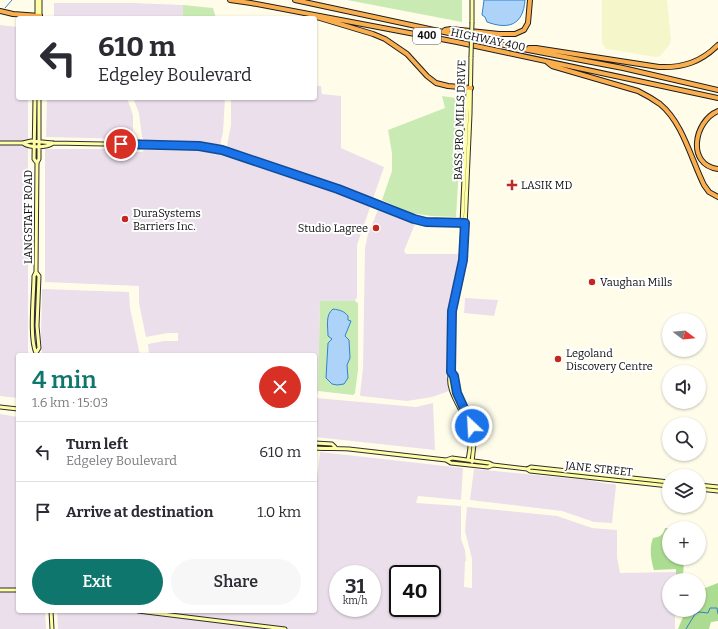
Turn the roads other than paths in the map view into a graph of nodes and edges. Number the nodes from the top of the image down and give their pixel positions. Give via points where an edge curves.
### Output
1 (37, 0) edge
2 (40, 0) edge
3 (230, 0) edge
4 (295, 0) edge
5 (472, 0) edge
6 (530, 0) edge
7 (0, 11) edge
8 (307, 13) junction
9 (30, 16) edge
10 (38, 16) edge
11 (38, 16) edge
12 (314, 16) edge
13 (317, 18) edge
14 (443, 31) junction
15 (718, 45) edge
16 (523, 48) junction
17 (547, 62) junction
18 (469, 88) junction
19 (718, 89) edge
20 (718, 98) edge
21 (35, 100) edge
22 (40, 100) edge
23 (718, 111) edge
24 (34, 142) junction
25 (0, 143) edge
26 (22, 143) junction
27 (39, 144) junction
28 (34, 146) junction
29 (37, 163) junction
30 (718, 169) edge
31 (718, 197) edge
32 (464, 223) junction
33 (36, 353) edge
34 (0, 407) edge
35 (16, 409) edge
36 (317, 443) edge
37 (335, 447) junction
38 (317, 448) edge
39 (446, 460) junction
40 (470, 460) junction
41 (471, 465) junction
42 (493, 465) junction
43 (528, 469) junction
44 (662, 481) edge
45 (662, 485) edge
46 (706, 486) edge
47 (718, 487) edge
48 (706, 490) edge
49 (718, 491) edge
50 (0, 590) edge
51 (16, 590) edge
52 (51, 613) edge
53 (154, 613) edge
54 (52, 629) edge
55 (285, 629) edge

1 - 10 street
2 - 11 street
3 - 8 highway, HIGHWAY 400 / 400
4 - 14 highway, HIGHWAY 400 / 400
5 - 18 street, BASS PRO MILLS DRIVE, bridge
6 - 14 highway via 528,23 524,30 515,34 451,29
7 - 9 highway
8 - 12 highway
8 - 17 highway, HIGHWAY 400 / 400
13 - 18 highway via 385,39 407,54 436,83
14 - 16 highway, HIGHWAY 400 / 400
15 - 16 highway via 701,59 670,67
16 - 19 highway, HIGHWAY 400 / 400
17 - 20 highway, HIGHWAY 400 / 400
17 - 31 highway via 552,66 638,91 660,104 675,121 704,185 709,192
18 - 32 street, BASS PRO MILLS DRIVE
21 - 24 street, LANGSTAFF ROAD
22 - 27 street, LANGSTAFF ROAD
23 - 30 highway via 704,121 697,139 697,147 701,160
24 - 26 street
24 - 27 street
24 - 28 street, LANGSTAFF ROAD
25 - 26 street
26 - 28 street
27 - 28 street
27 - 29 street, LANGSTAFF ROAD
27 - 32 street via 206,146 338,189 410,218 426,222
28 - 29 street, LANGSTAFF ROAD via 34,159
29 - 33 street, LANGSTAFF ROAD via 36,272 39,348
32 - 40 street, BASS PRO MILLS DRIVE via 461,270 452,311 451,372 457,393 472,426 474,444
34 - 35 street
36 - 37 street, JANE STREET via 332,444
37 - 38 street, JANE STREET
37 - 39 street, JANE STREET
39 - 40 street, JANE STREET
39 - 41 street, JANE STREET
40 - 41 street, BASS PRO MILLS DRIVE
40 - 42 street, JANE STREET
41 - 42 street, JANE STREET
42 - 43 street, JANE STREET
43 - 44 street, JANE STREET via 531,467
43 - 45 street, JANE STREET
46 - 47 street
48 - 49 street
50 - 51 street
52 - 54 street
53 - 55 street

